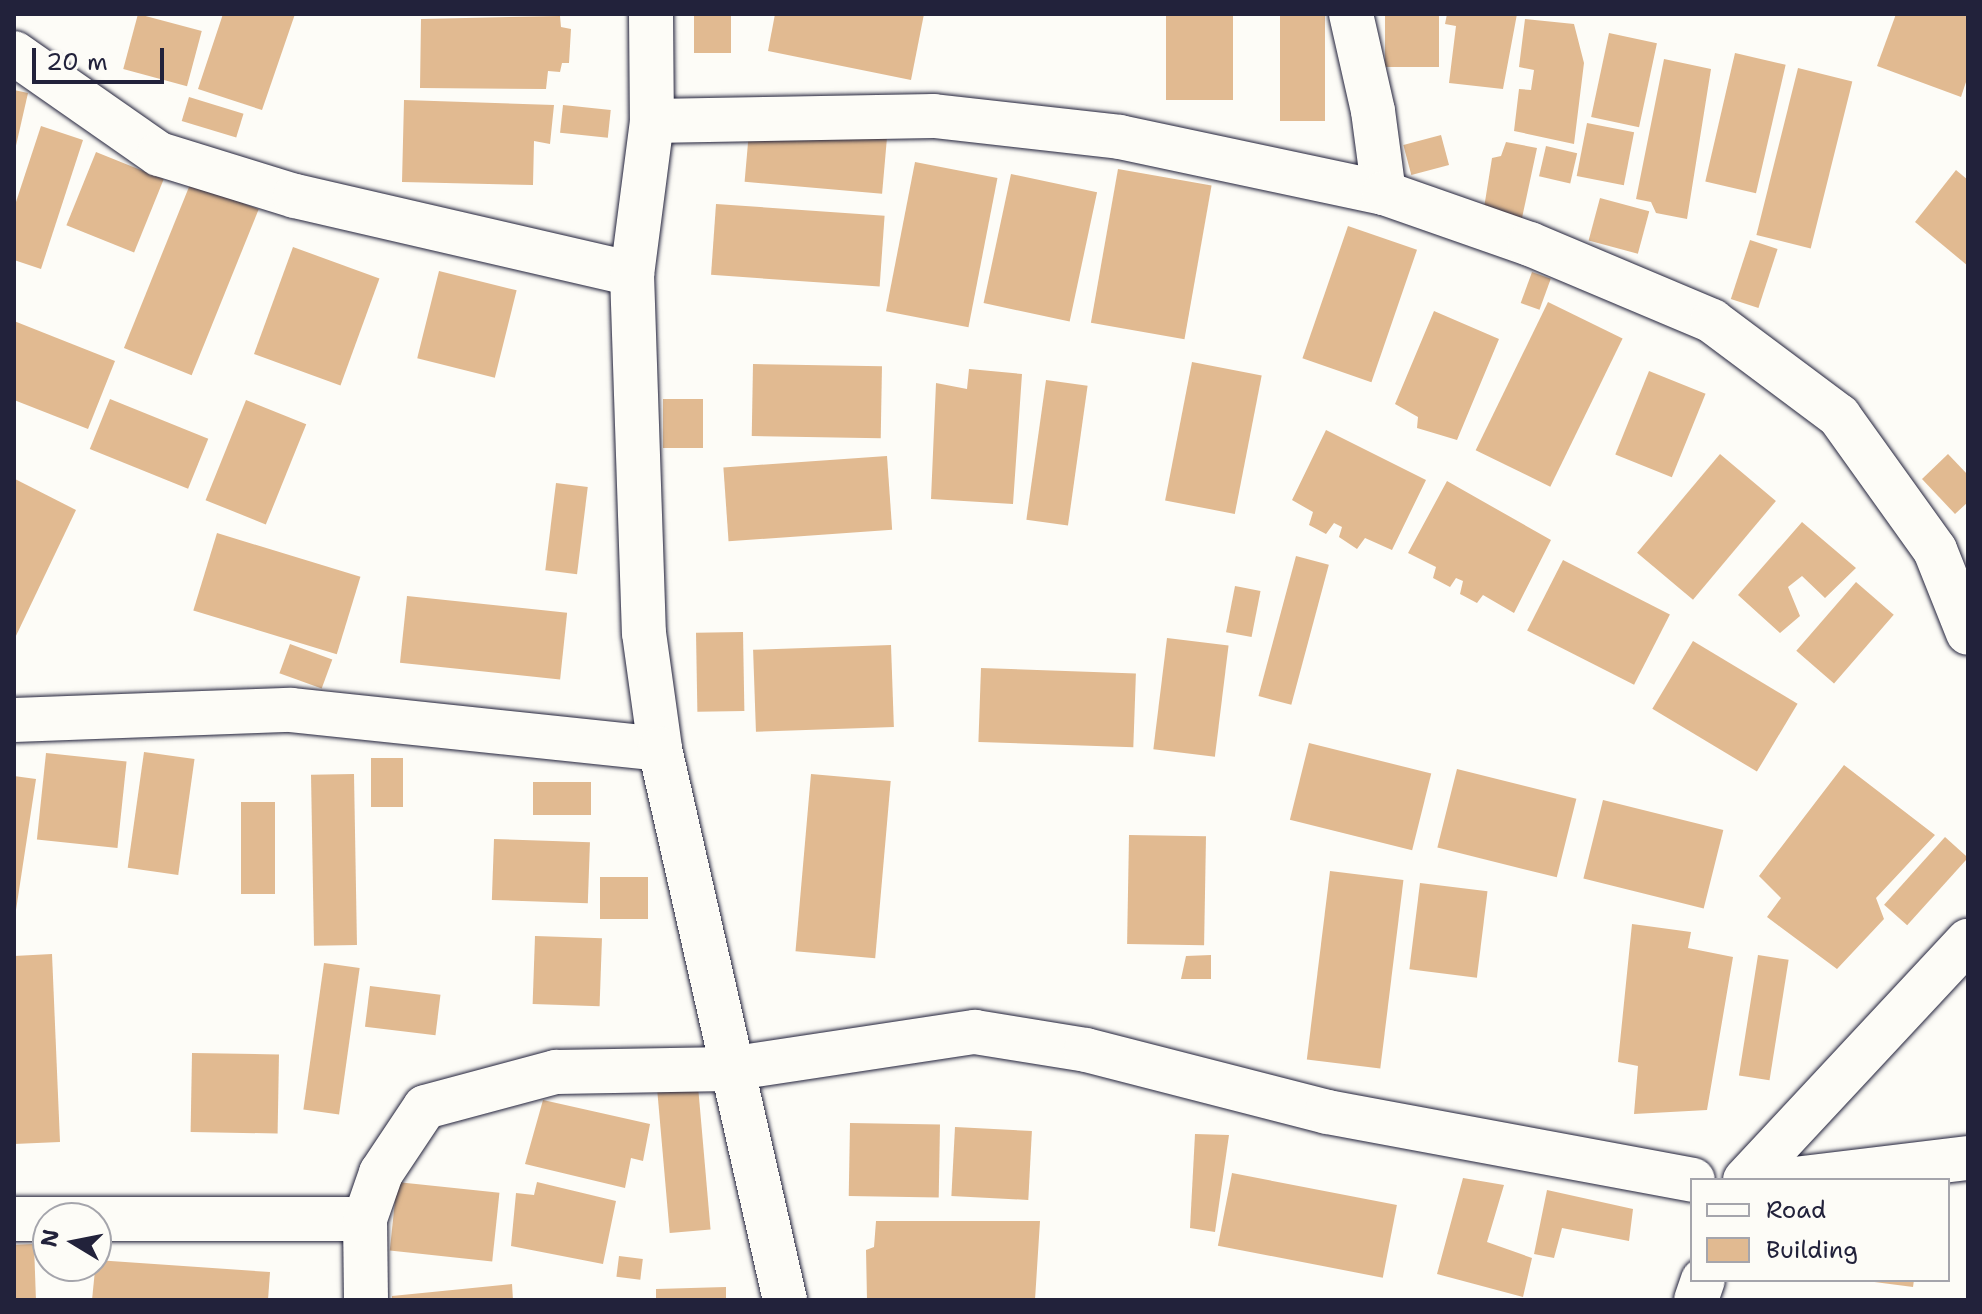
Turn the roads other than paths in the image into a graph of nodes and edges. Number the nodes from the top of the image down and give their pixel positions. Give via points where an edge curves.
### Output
1 (651, 14) edge
2 (1351, 14) edge
3 (14, 53) edge
4 (652, 121) junction
5 (1384, 193) junction
6 (632, 274) junction
7 (1968, 633) edge
8 (14, 720) edge
9 (660, 749) junction
10 (1968, 941) edge
11 (729, 1069) junction
12 (1968, 1158) edge
13 (1747, 1178) edge
14 (1803, 1178) edge
15 (1690, 1179) edge
16 (14, 1219) edge
17 (365, 1219) junction
18 (366, 1300) edge
19 (785, 1300) edge

1 - 4 street
2 - 5 street via 1373,111
3 - 6 street via 159,154 295,196
4 - 5 street via 934,116 1120,137
4 - 6 street
5 - 7 street via 1530,244 1712,321 1814,397 1839,416 1935,550
6 - 9 street via 644,633
8 - 9 street via 291,710
9 - 11 street
10 - 13 street
11 - 15 street via 975,1032 1086,1050 1327,1112
11 - 17 street via 556,1072 425,1107 381,1173
11 - 19 street
12 - 14 street
16 - 17 street
17 - 18 street

